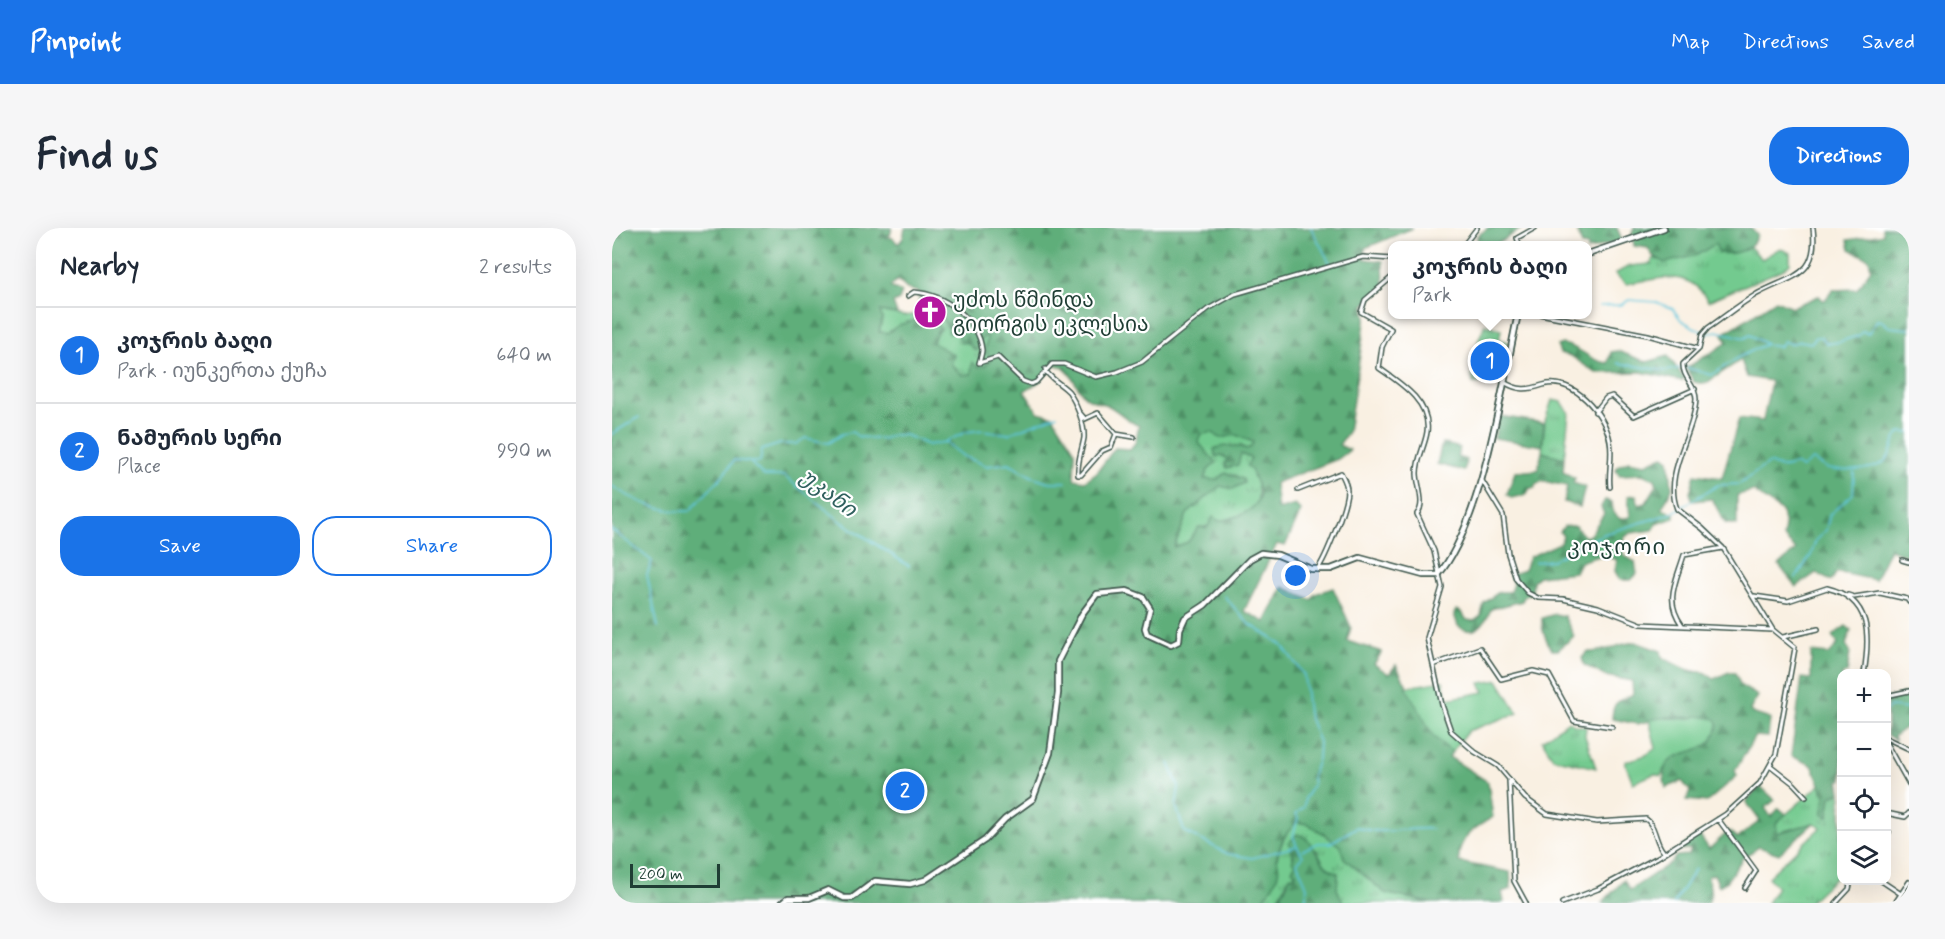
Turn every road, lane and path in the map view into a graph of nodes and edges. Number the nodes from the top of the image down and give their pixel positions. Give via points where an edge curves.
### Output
1 (1477, 228) edge
2 (1535, 228) edge
3 (1664, 228) edge
4 (1813, 228) edge
5 (1467, 241) edge
6 (1518, 241) edge
7 (1592, 252) edge
8 (1388, 259) edge
9 (1388, 280) edge
10 (909, 295) dead end
11 (1517, 319) edge
12 (1562, 319) edge
13 (1700, 348) junction
14 (1045, 369) junction
15 (1504, 382) junction
16 (1695, 389) junction
17 (1078, 411) junction
18 (1595, 412) junction
19 (1116, 434) junction
20 (1134, 437) dead end
21 (1480, 478) junction
22 (1610, 487) dead end
23 (1298, 490) dead end
24 (1723, 548) junction
25 (1902, 560) dead end
26 (1909, 562) edge
27 (1317, 570) junction
28 (1438, 575) junction
29 (1840, 592) junction
30 (1754, 597) junction
31 (1909, 602) edge
32 (1682, 625) junction
33 (1773, 630) junction
34 (1818, 630) dead end
35 (1783, 637) junction
36 (1433, 665) junction
37 (1864, 669) edge
38 (1909, 691) edge
39 (1891, 695) edge
40 (1612, 727) dead end
41 (1891, 742) edge
42 (1891, 749) edge
43 (1909, 749) edge
44 (1771, 765) junction
45 (1509, 778) junction
46 (1909, 784) edge
47 (1806, 797) dead end
48 (1909, 813) edge
49 (1891, 814) edge
50 (1718, 819) junction
51 (1664, 851) junction
52 (1909, 882) edge
53 (1850, 885) edge
54 (1888, 885) edge
55 (1745, 888) dead end
56 (1901, 894) junction
57 (782, 903) edge
58 (1526, 903) edge
59 (1562, 903) edge
60 (1836, 903) edge
61 (1895, 903) edge

1 - 5 street
2 - 6 street via 1516,238
3 - 7 main road
4 - 13 street via 1815,249 1802,272 1754,296 1708,328
8 - 14 street via 1363,257 1235,294 1208,309 1142,362 1125,370 1096,377 1058,363
9 - 28 street via 1365,300 1361,312 1391,329 1379,368 1412,391 1424,415 1426,432 1417,466 1421,504 1417,514 1434,551
10 - 14 street via 918,292 942,298 967,318 982,348 979,363 999,357 1031,384 1039,380
11 - 15 main road
12 - 13 street
13 - 16 street via 1683,364 1683,371
14 - 17 street via 1069,393
15 - 18 street via 1523,389 1567,385 1582,395
15 - 21 main road
16 - 18 street via 1634,416 1619,400 1609,396
16 - 24 street via 1693,417 1674,471 1676,507
17 - 19 street via 1085,419 1098,413
17 - 19 street via 1084,437 1078,475 1111,447
18 - 22 street via 1610,440
19 - 20 street
21 - 28 main road via 1468,519
21 - 32 street via 1503,515 1508,554 1523,590 1538,598 1598,607 1639,624
23 - 27 street via 1341,473 1346,481 1345,500
24 - 30 street
24 - 32 street via 1684,555 1671,592 1672,612
25 - 26 street
27 - 28 main road via 1360,558
27 - 57 main road via 1274,553 1253,556 1205,605 1185,618 1179,641 1171,645 1147,634 1150,608 1143,597 1127,591 1097,594 1058,661 1049,761 1028,806 922,882 875,881 852,898 828,890 809,898 788,898
28 - 36 street via 1441,594 1428,635
29 - 30 street via 1824,588 1783,602
29 - 31 street via 1854,597 1895,595
29 - 37 street via 1855,601 1864,617
30 - 33 street
32 - 33 street
33 - 35 street
34 - 35 street
35 - 44 street via 1795,648 1796,655
36 - 40 street via 1480,648 1501,679 1533,671 1549,675 1574,721
36 - 45 street via 1451,731
38 - 39 street
41 - 43 street
42 - 46 street
44 - 47 street
44 - 50 street via 1752,791
45 - 51 street via 1525,798 1547,814 1597,822 1646,819
45 - 58 street via 1514,881
48 - 49 street via 1905,817
50 - 51 street
50 - 55 street via 1756,871
51 - 59 street via 1615,881
52 - 56 street
53 - 60 street
54 - 56 street
56 - 61 street

